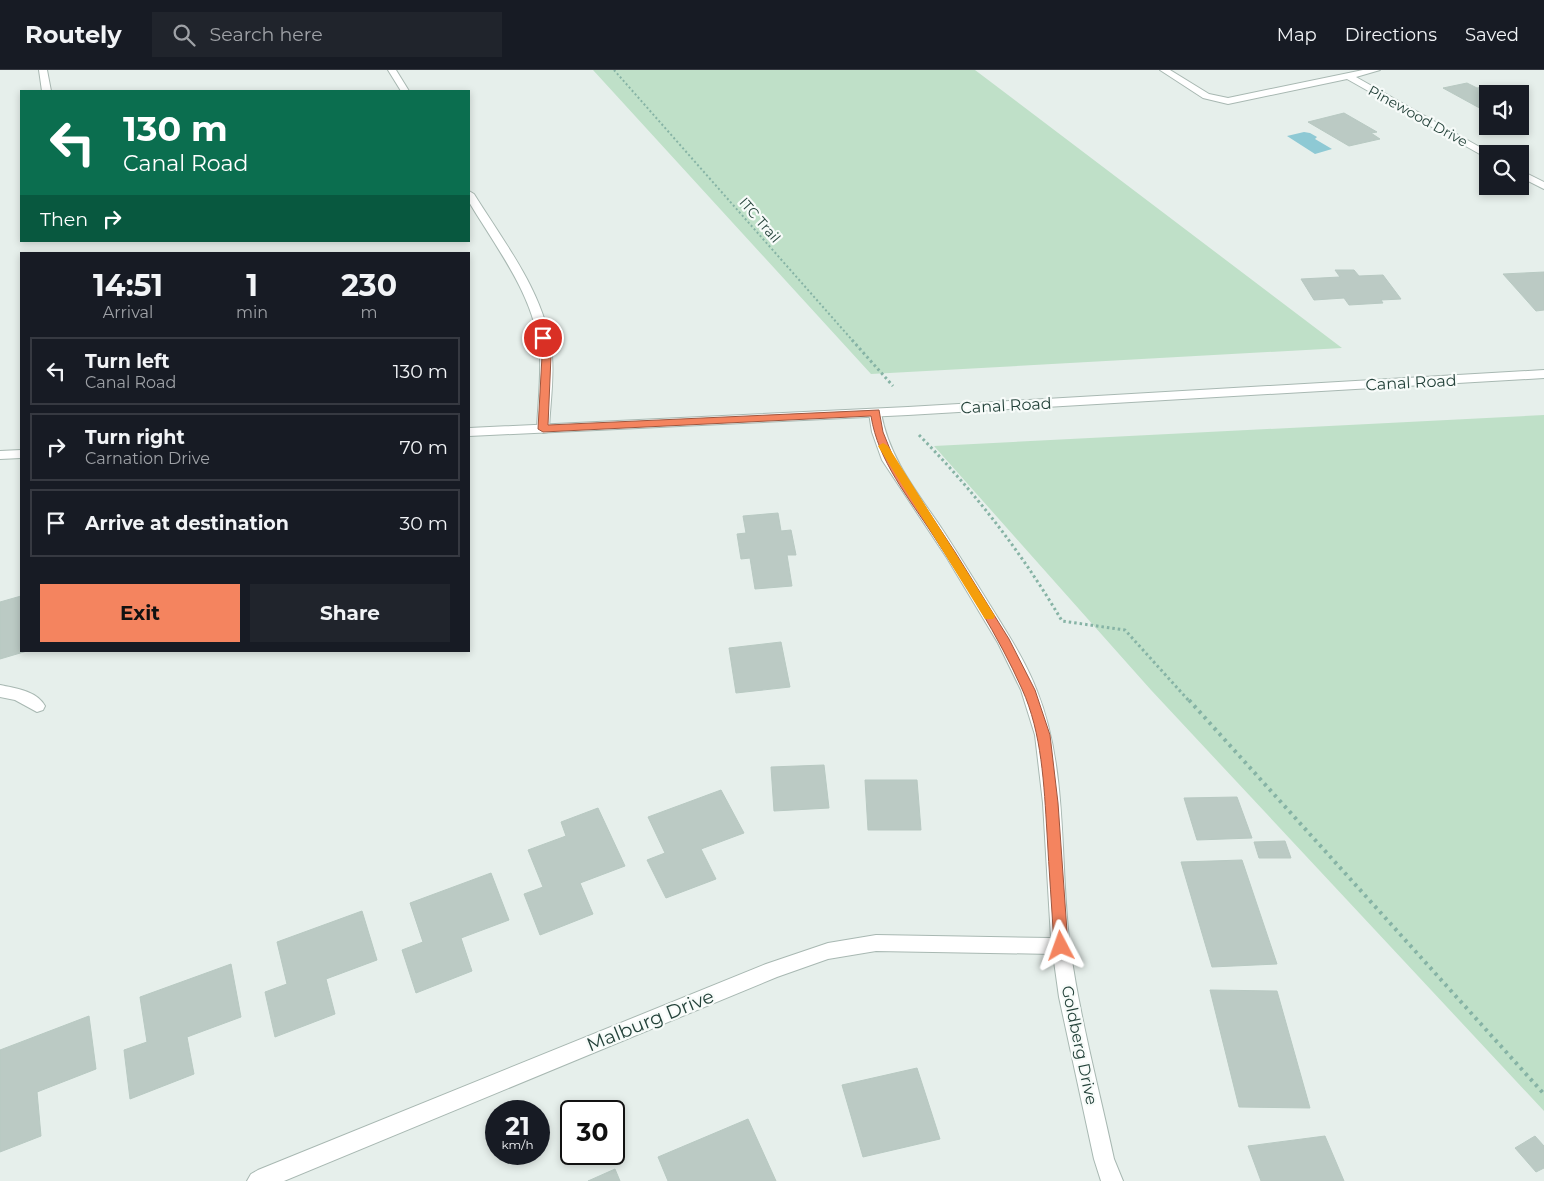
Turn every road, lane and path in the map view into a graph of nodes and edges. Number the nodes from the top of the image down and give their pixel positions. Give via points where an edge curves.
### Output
1 (43, 70) edge
2 (392, 70) edge
3 (614, 70) edge
4 (1164, 70) edge
5 (1376, 70) edge
6 (1348, 76) junction
7 (47, 90) edge
8 (404, 90) edge
9 (1479, 150) edge
10 (1529, 178) edge
11 (1544, 186) edge
12 (470, 196) edge
13 (1544, 374) edge
14 (890, 384) dead end
15 (875, 412) junction
16 (543, 429) junction
17 (470, 432) edge
18 (919, 435) dead end
19 (20, 454) edge
20 (0, 455) edge
21 (0, 691) edge
22 (37, 706) dead end
23 (1061, 946) junction
24 (1544, 1094) edge
25 (258, 1181) edge
26 (1112, 1181) edge

1 - 7 street
2 - 8 street
3 - 14 path, ITC Trail
4 - 6 street via 1198,92 1228,101
5 - 6 street
6 - 9 street, Pinewood Drive
10 - 11 street
12 - 16 street via 523,282 540,320 546,356
13 - 15 street, Canal Road
15 - 16 street, Canal Road
15 - 23 street, Goldberg Drive via 878,432 889,460 952,554 1005,642 1029,690 1045,745
16 - 17 street, Canal Road
18 - 24 path via 982,503 1041,583 1062,621 1125,630
19 - 20 street
21 - 22 street via 19,695
23 - 25 street, Malburg Drive via 876,943 828,951 773,970
23 - 26 street, Goldberg Drive via 1102,1150

